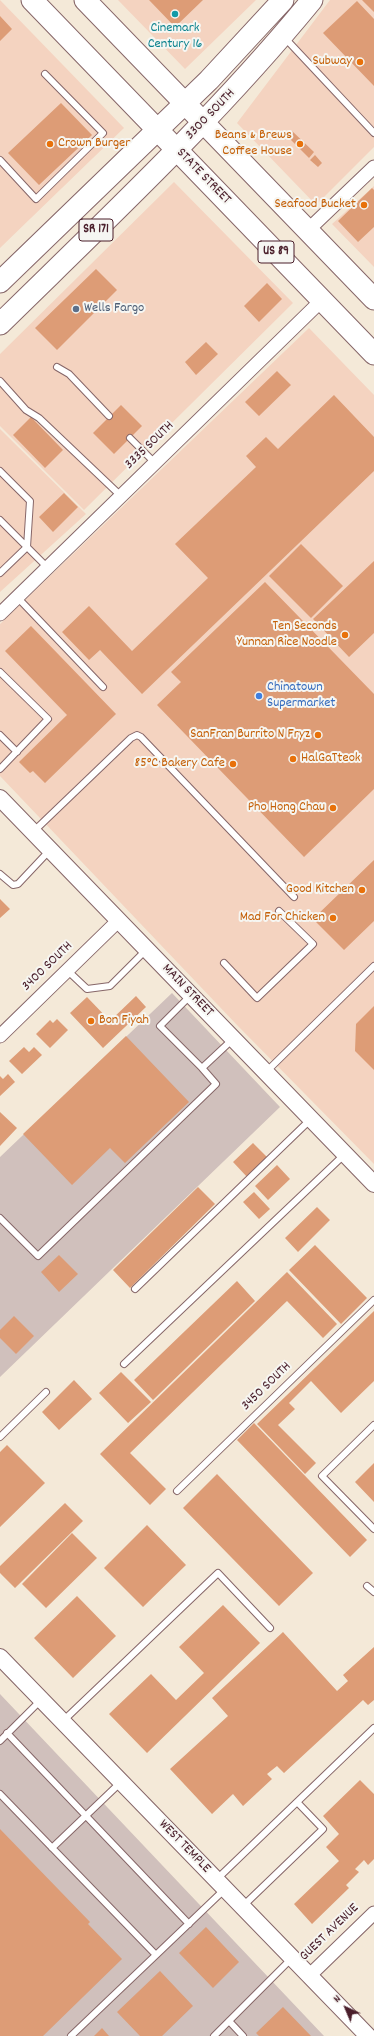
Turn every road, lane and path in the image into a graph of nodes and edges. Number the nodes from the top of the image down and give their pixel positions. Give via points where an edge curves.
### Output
1 (32, 0) edge
2 (85, 0) edge
3 (283, 0) edge
4 (312, 0) edge
5 (283, 36) junction
6 (45, 74) dead end
7 (184, 104) junction
8 (202, 123) junction
9 (158, 129) junction
10 (374, 133) edge
11 (177, 149) junction
12 (0, 160) edge
13 (374, 167) edge
14 (307, 231) junction
15 (0, 282) edge
16 (374, 299) edge
17 (322, 300) junction
18 (0, 324) edge
19 (374, 354) edge
20 (57, 367) dead end
21 (0, 381) edge
22 (109, 416) dead end
23 (130, 438) dead end
24 (155, 463) junction
25 (0, 471) edge
26 (121, 496) junction
27 (0, 520) edge
28 (27, 546) junction
29 (48, 568) junction
30 (0, 573) edge
31 (17, 597) junction
32 (0, 614) edge
33 (0, 672) edge
34 (103, 687) dead end
35 (0, 735) edge
36 (16, 752) junction
37 (0, 768) edge
38 (0, 798) edge
39 (33, 832) junction
40 (50, 850) junction
41 (0, 874) edge
42 (294, 896) dead end
43 (280, 911) dead end
44 (119, 920) junction
45 (147, 949) junction
46 (224, 963) dead end
47 (374, 966) edge
48 (68, 970) junction
49 (191, 995) junction
50 (0, 1036) edge
51 (233, 1039) junction
52 (202, 1068) junction
53 (266, 1072) junction
54 (310, 1119) junction
55 (345, 1154) junction
56 (374, 1184) edge
57 (0, 1218) edge
58 (135, 1289) dead end
59 (374, 1300) edge
60 (124, 1364) dead end
61 (46, 1392) dead end
62 (374, 1425) edge
63 (0, 1437) edge
64 (177, 1491) dead end
65 (374, 1530) edge
66 (368, 1586) dead end
67 (374, 1592) edge
68 (270, 1628) dead end
69 (0, 1657) edge
70 (42, 1700) junction
71 (63, 1722) junction
72 (374, 1728) edge
73 (8, 1733) junction
74 (0, 1741) edge
75 (122, 1782) junction
76 (0, 1794) edge
77 (297, 1802) junction
78 (86, 1816) junction
79 (52, 1848) junction
80 (220, 1885) junction
81 (242, 1907) junction
82 (374, 1913) edge
83 (189, 1924) junction
84 (156, 1956) junction
85 (292, 1958) junction
86 (309, 1976) junction
87 (229, 2021) junction
88 (362, 2034) edge
89 (71, 2036) edge
90 (214, 2036) edge
91 (243, 2036) edge

1 - 9 main road, STATE STREET / US 89
2 - 7 main road, US 89
3 - 7 main road, 3300 SOUTH / SR 171
4 - 5 main road, 3300 SOUTH / SR 171
5 - 8 main road, 3300 SOUTH / SR 171
5 - 10 lane
6 - 12 lane via 103,133 36,199
7 - 8 main road, US 89
7 - 9 main road, 3300 SOUTH / SR 171
8 - 11 main road, 3300 SOUTH / SR 171
8 - 14 main road, US 89
9 - 11 main road, STATE STREET / US 89
9 - 15 main road, 3300 SOUTH / SR 171
11 - 17 main road, STATE STREET / US 89
11 - 18 main road, 3300 SOUTH / SR 171
13 - 14 street
14 - 16 main road, US 89
17 - 19 main road, STATE STREET / US 89
17 - 24 street, 3335 SOUTH
20 - 22 lane via 68,374
21 - 26 lane via 26,410 39,418
23 - 24 lane
24 - 26 street, 3335 SOUTH
25 - 28 lane via 30,502
26 - 29 street, 3335 SOUTH
27 - 28 lane
28 - 29 lane
28 - 30 lane
29 - 31 street, 3335 SOUTH
31 - 32 street, 3335 SOUTH
31 - 34 lane
33 - 36 lane via 48,719
35 - 36 lane
36 - 37 lane
38 - 39 street, MAIN STREET
39 - 40 street, MAIN STREET
39 - 42 lane via 125,743 137,735 141,736
40 - 41 lane via 18,884 13,885
40 - 44 street, MAIN STREET
43 - 46 lane via 313,944 257,998
44 - 45 street, MAIN STREET
44 - 48 street, 3400 SOUTH
45 - 48 lane via 110,986 87,989
45 - 49 street, MAIN STREET
47 - 53 lane
48 - 50 street, 3400 SOUTH
49 - 51 street, MAIN STREET
49 - 52 lane via 160,1026
51 - 52 lane
51 - 53 street, MAIN STREET
52 - 57 lane via 216,1084 38,1256
53 - 54 street, MAIN STREET
54 - 55 street, MAIN STREET
54 - 58 lane
55 - 56 street, MAIN STREET
55 - 60 lane
59 - 64 lane, 3450 SOUTH
61 - 63 lane
62 - 65 lane via 322,1476
66 - 67 lane
68 - 71 lane via 218,1573
69 - 70 street, WEST TEMPLE
70 - 71 street, WEST TEMPLE
70 - 73 lane
71 - 75 street, WEST TEMPLE
72 - 77 lane
73 - 74 lane
73 - 78 lane
75 - 78 lane
75 - 80 street, WEST TEMPLE
76 - 79 lane
77 - 80 lane
77 - 81 lane via 323,1830
78 - 79 lane
78 - 83 lane
79 - 84 lane
80 - 81 street, WEST TEMPLE
80 - 83 lane
81 - 85 street, WEST TEMPLE
82 - 86 street, GUEST AVENUE
83 - 84 lane
84 - 89 lane
85 - 86 street, WEST TEMPLE
85 - 87 lane
86 - 88 street, WEST TEMPLE
87 - 90 lane
87 - 91 lane

